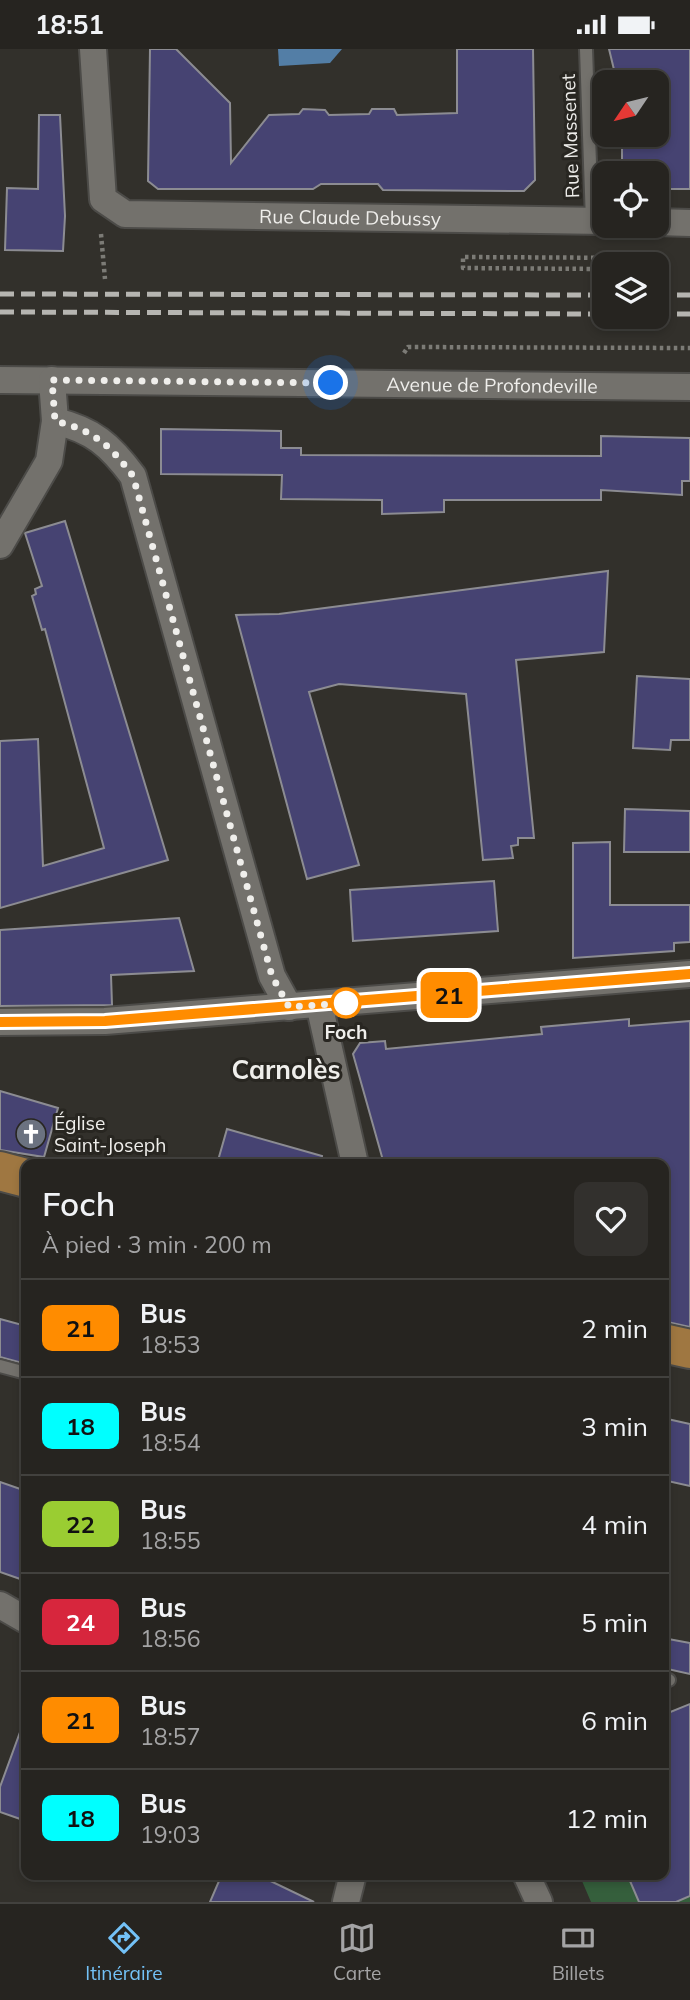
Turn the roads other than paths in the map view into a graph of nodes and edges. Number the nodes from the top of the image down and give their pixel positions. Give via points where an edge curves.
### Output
1 (93, 49) edge
2 (586, 49) edge
3 (594, 161) edge
4 (592, 221) edge
5 (669, 222) edge
6 (690, 223) edge
7 (0, 380) edge
8 (52, 380) junction
9 (690, 387) edge
10 (55, 421) junction
11 (0, 545) edge
12 (690, 974) edge
13 (319, 1005) junction
14 (289, 1007) junction
15 (0, 1022) edge
16 (354, 1159) edge
17 (0, 1171) edge
18 (21, 1177) edge
19 (669, 1344) edge
20 (690, 1349) edge
21 (0, 1366) edge
22 (21, 1372) edge
23 (0, 1605) edge
24 (21, 1617) edge
25 (351, 1880) edge
26 (529, 1880) edge
27 (346, 1902) edge
28 (539, 1902) edge

1 - 4 street, Rue Claude Debussy via 103,199 125,214
2 - 3 lane, Rue Massenet
5 - 6 street
7 - 8 street, Avenue de Profondeville
8 - 9 street, Avenue de Profondeville
8 - 10 street
10 - 11 street via 50,461
10 - 14 street via 75,426 109,445 133,476 272,976
12 - 13 street
13 - 14 street
13 - 16 street
14 - 15 street via 105,1021
17 - 18 main road
19 - 20 main road
21 - 22 lane
23 - 24 street
25 - 27 street
26 - 28 street

